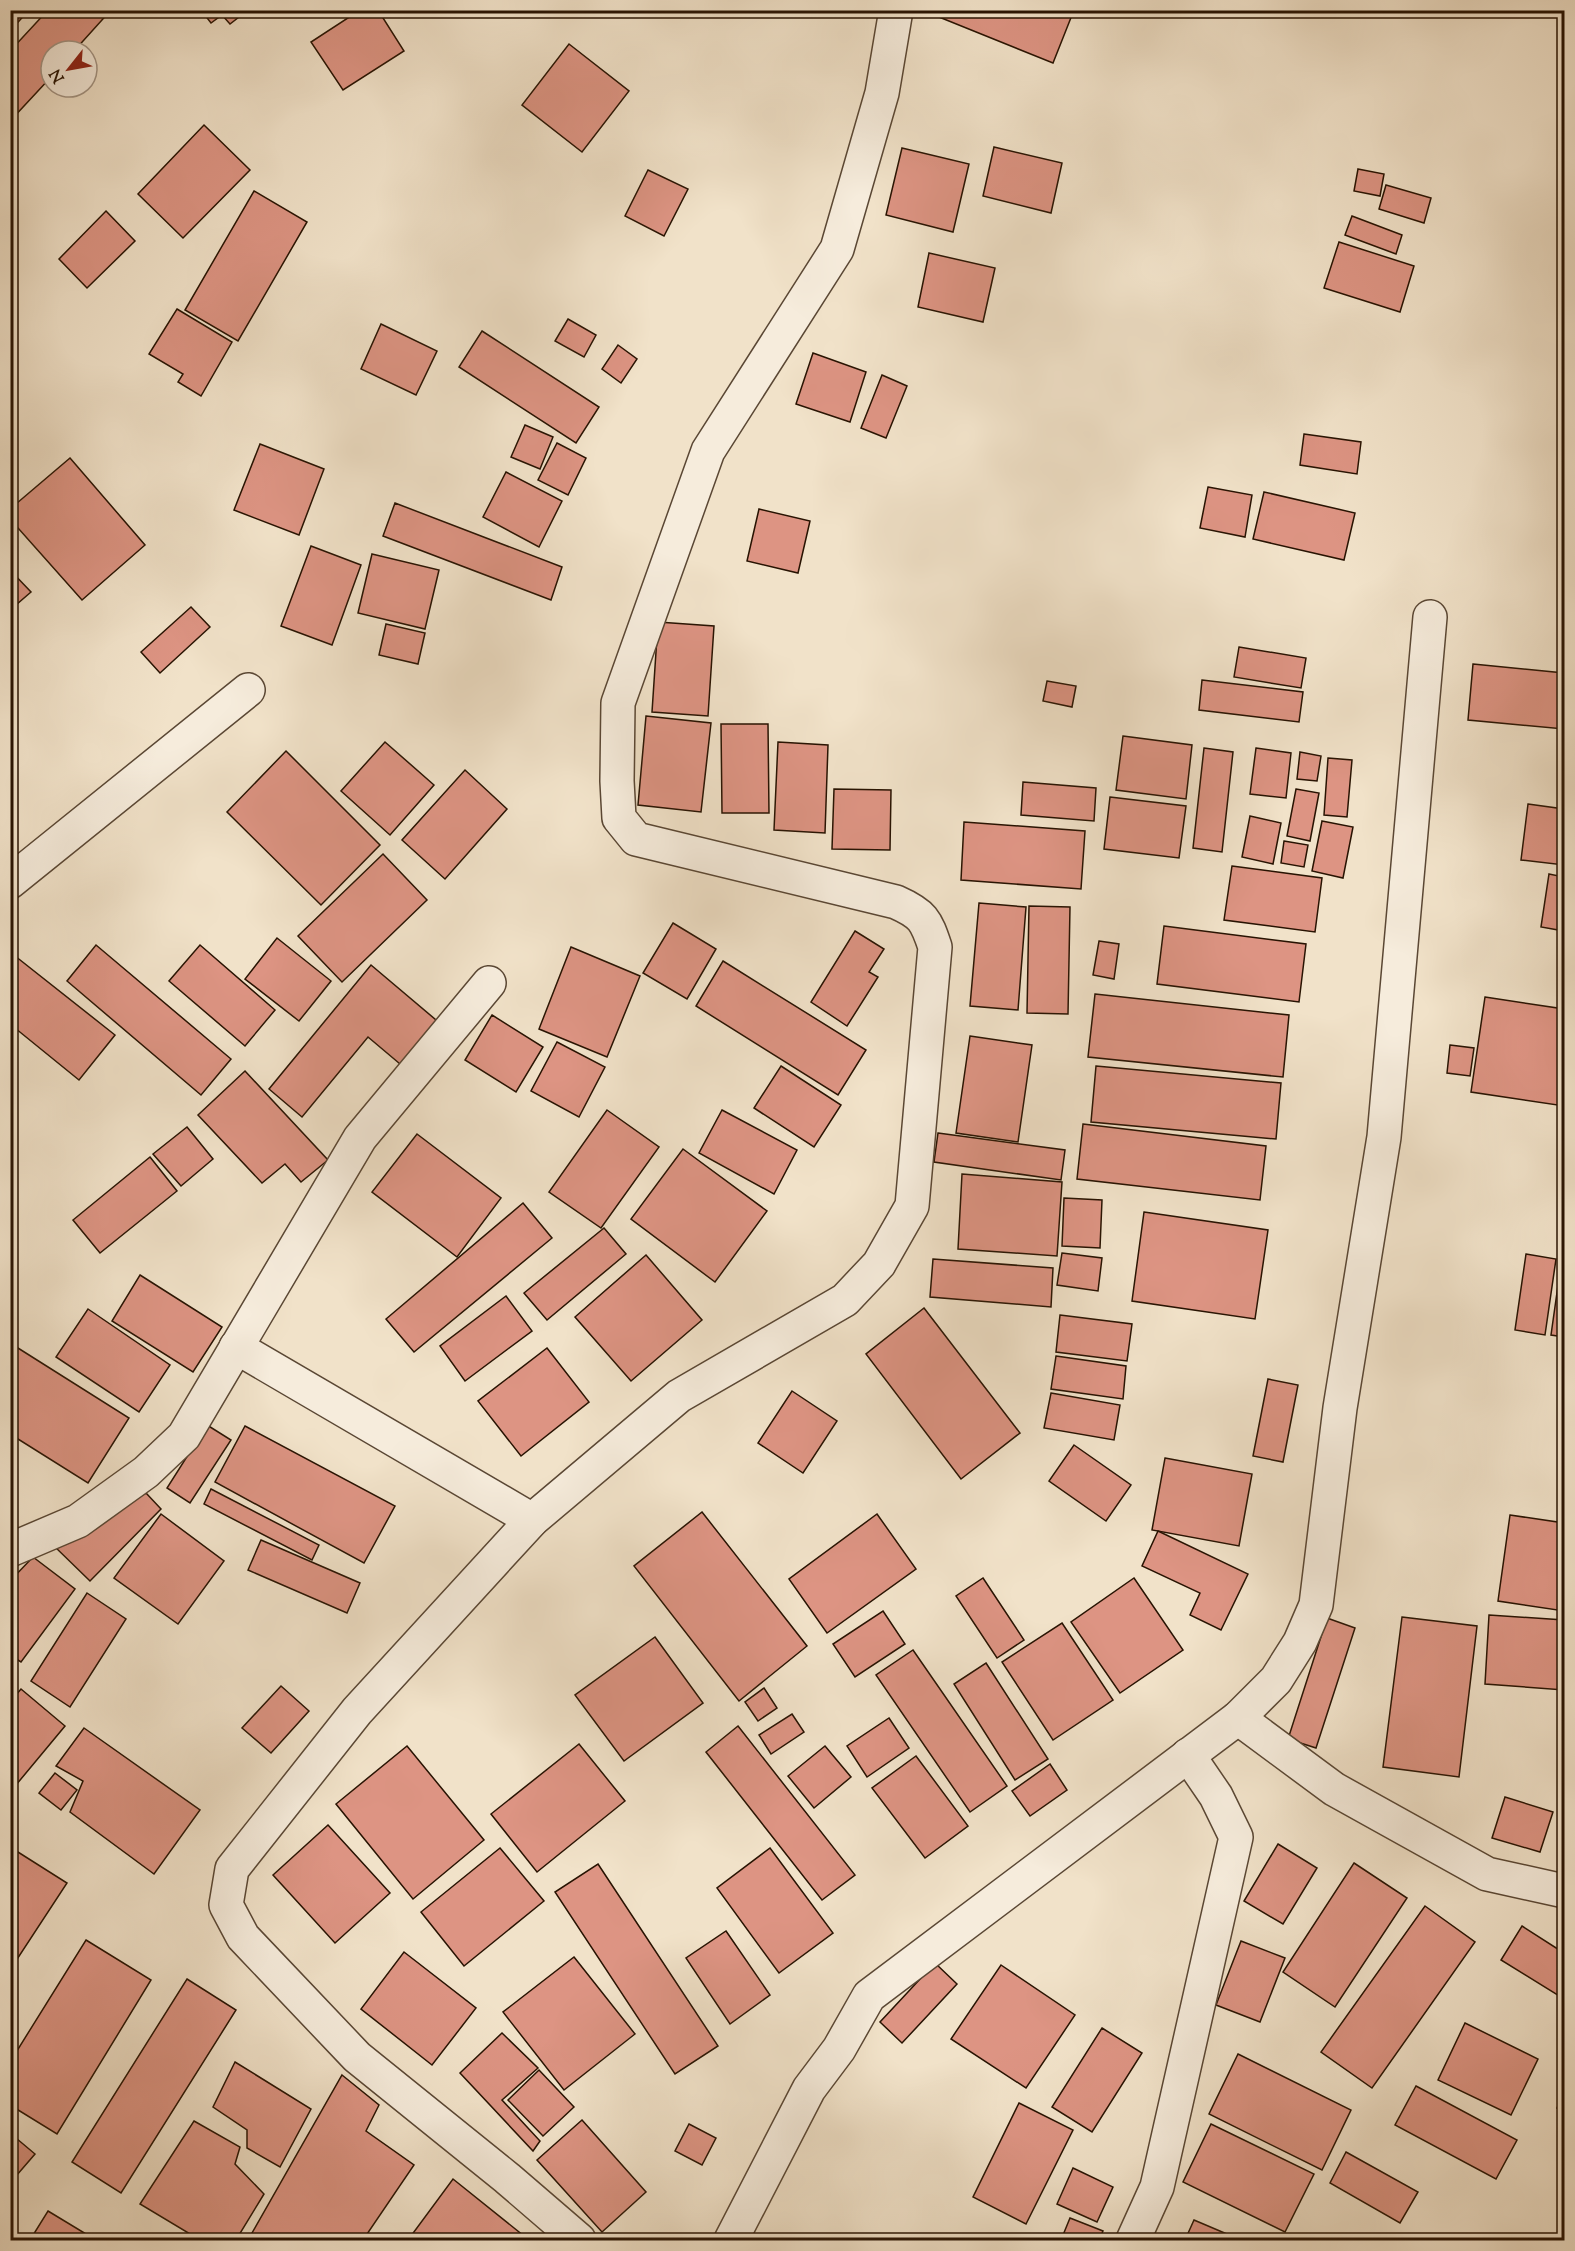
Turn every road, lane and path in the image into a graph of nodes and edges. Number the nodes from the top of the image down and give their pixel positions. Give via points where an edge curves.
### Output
1 (896, 10) edge
2 (1430, 617) dead end
3 (248, 690) dead end
4 (10, 882) edge
5 (489, 983) dead end
6 (236, 1347) junction
7 (532, 1520) junction
8 (10, 1550) edge
9 (1238, 1719) junction
10 (1188, 1755) junction
11 (1564, 1891) edge
12 (579, 2241) edge
13 (731, 2241) edge
14 (1133, 2241) edge

1 - 7 street via 882,93 837,249 708,451 618,703 617,781 619,818 636,839 896,902 917,911 929,928 935,947 912,1206 879,1264 845,1300 679,1396
2 - 9 street via 1384,1137 1340,1408 1316,1605 1300,1642 1276,1680
3 - 4 street
5 - 6 street via 360,1138
6 - 7 street
6 - 8 street via 184,1436 146,1472 78,1521
7 - 12 street via 357,1711 232,1869 226,1905 243,1937 357,2057
9 - 10 street
9 - 11 street via 1334,1789 1487,1874
10 - 13 street via 868,1996 839,2049 809,2089
10 - 14 street via 1236,1837 1157,2187

